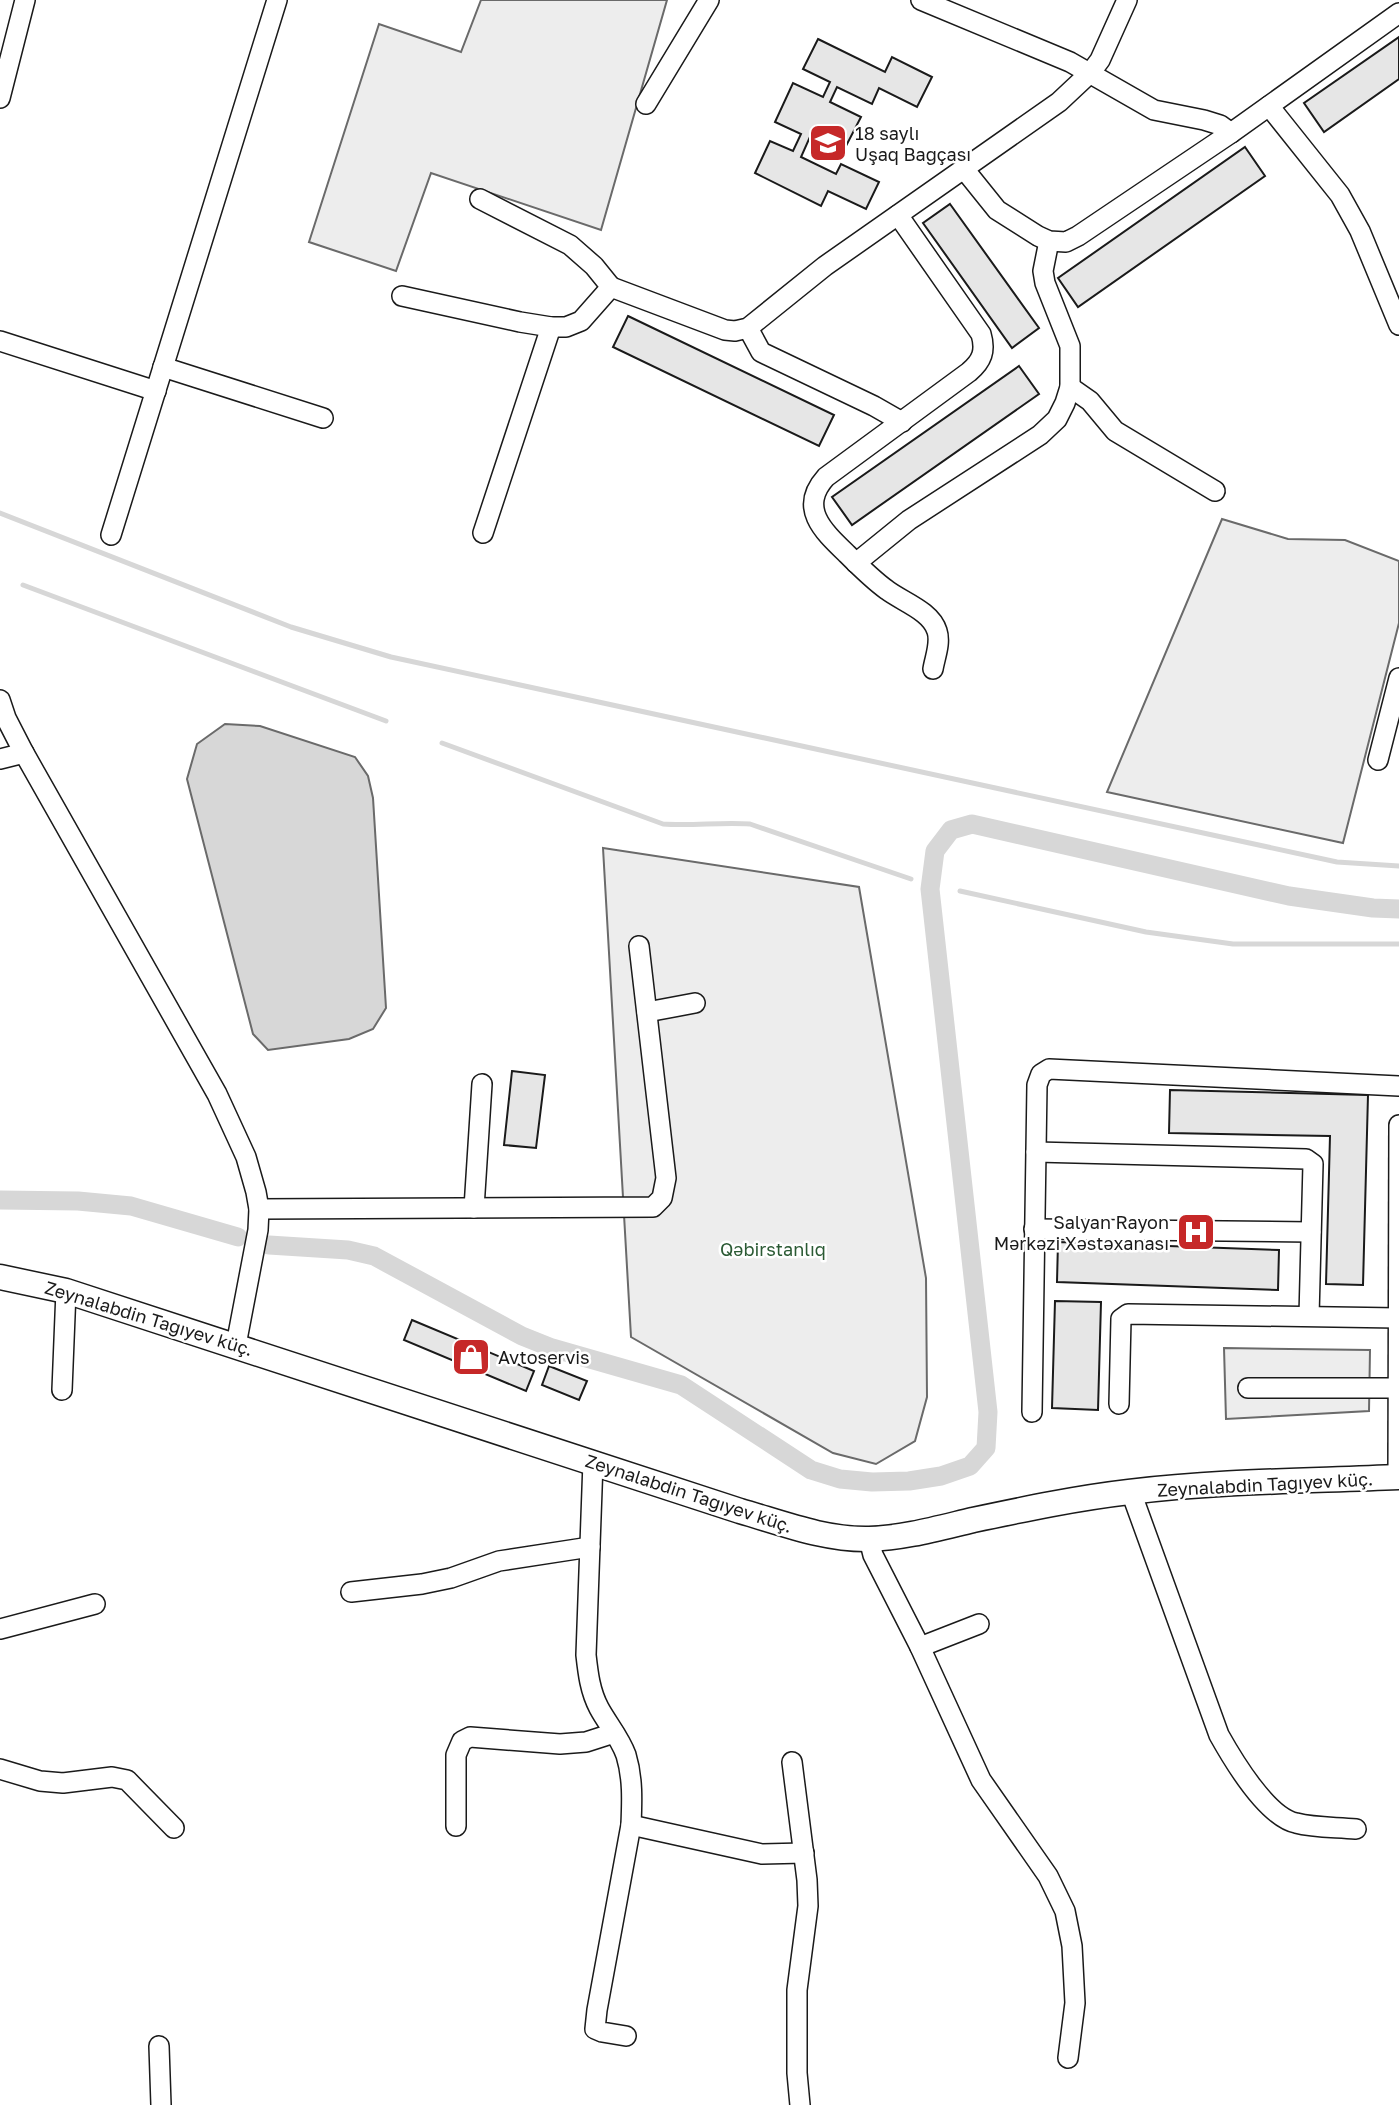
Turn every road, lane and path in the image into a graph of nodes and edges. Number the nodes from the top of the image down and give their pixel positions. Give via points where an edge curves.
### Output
1 (25, 0) edge
2 (276, 0) edge
3 (709, 0) edge
4 (921, 0) edge
5 (1127, 0) edge
6 (1399, 13) edge
7 (1091, 72) junction
8 (0, 98) edge
9 (646, 104) dead end
10 (1269, 106) junction
11 (1231, 133) junction
12 (964, 169) junction
13 (480, 199) dead end
14 (898, 215) junction
15 (1049, 241) junction
16 (611, 287) junction
17 (1392, 288) edge
18 (402, 296) dead end
19 (1399, 325) edge
20 (551, 327) junction
21 (748, 328) junction
22 (0, 341) edge
23 (163, 368) junction
24 (1070, 387) junction
25 (156, 391) junction
26 (323, 418) dead end
27 (902, 422) junction
28 (1215, 491) dead end
29 (483, 533) dead end
30 (111, 535) dead end
31 (856, 563) junction
32 (933, 669) dead end
33 (1399, 678) edge
34 (0, 700) edge
35 (24, 753) junction
36 (0, 759) edge
37 (1378, 760) dead end
38 (639, 946) dead end
39 (695, 1003) dead end
40 (647, 1012) junction
41 (482, 1084) dead end
42 (1399, 1086) edge
43 (1399, 1125) edge
44 (1036, 1152) junction
45 (474, 1208) junction
46 (258, 1209) junction
47 (1034, 1229) junction
48 (1311, 1232) junction
49 (0, 1277) edge
50 (1399, 1285) edge
51 (66, 1291) junction
52 (1309, 1317) junction
53 (1398, 1318) edge
54 (236, 1345) junction
55 (1248, 1388) dead end
56 (1397, 1388) junction
57 (62, 1390) dead end
58 (1119, 1404) dead end
59 (1032, 1412) dead end
60 (593, 1462) junction
61 (1398, 1477) edge
62 (1131, 1492) junction
63 (869, 1539) junction
64 (590, 1547) junction
65 (351, 1592) dead end
66 (95, 1604) dead end
67 (979, 1625) dead end
68 (0, 1629) edge
69 (920, 1647) junction
70 (614, 1733) junction
71 (792, 1762) dead end
72 (0, 1769) edge
73 (631, 1825) junction
74 (456, 1826) dead end
75 (174, 1828) dead end
76 (1356, 1829) dead end
77 (804, 1853) junction
78 (626, 2036) dead end
79 (159, 2046) dead end
80 (1068, 2058) dead end
81 (161, 2105) edge
82 (800, 2105) edge

1 - 8 street
2 - 23 street
3 - 9 street
4 - 7 street
5 - 7 street
6 - 10 street
7 - 11 street via 1154,110 1204,120
7 - 12 street via 1059,102
10 - 11 street
10 - 17 street via 1340,195
11 - 15 street via 1078,236 1066,242
12 - 14 street
12 - 15 street via 997,210
13 - 16 street via 570,244
14 - 21 street
14 - 27 street via 984,344 978,364
15 - 24 street via 1043,271 1070,345
16 - 20 street via 581,321
16 - 21 street via 724,330
17 - 19 street
18 - 20 street
20 - 29 street
21 - 27 street via 761,352
22 - 25 street
23 - 25 street
23 - 26 street
24 - 28 street via 1090,401 1115,431
24 - 31 street via 1057,419 1040,435 909,520
25 - 30 street
27 - 31 street via 816,487 816,517
31 - 32 street via 930,619 938,643
33 - 37 street
34 - 35 street
35 - 36 street
35 - 46 street via 217,1094 246,1157
38 - 40 street
39 - 40 street
40 - 45 street via 666,1178 662,1198 653,1207
41 - 45 street
42 - 44 street via 1049,1069 1037,1085
43 - 50 street
44 - 47 street
44 - 48 street via 1306,1159 1313,1164
45 - 46 street
46 - 54 street
47 - 48 street
47 - 59 street
48 - 52 street
49 - 51 main road, Zeynalabdin Tağıyev küç.
50 - 53 street
51 - 54 main road, Zeynalabdin Tağıyev küç.
51 - 57 street
52 - 53 street
52 - 58 street via 1128,1314 1121,1319
53 - 56 street
54 - 60 main road, Zeynalabdin Tağıyev küç.
55 - 56 street
56 - 61 street
60 - 63 main road, Zeynalabdin Tağıyev küç. via 809,1531
60 - 64 street
61 - 62 main road, Zeynalabdin Tağıyev küç.
62 - 63 main road, Zeynalabdin Tağıyev küç.
62 - 76 street via 1219,1735 1237,1766 1276,1814 1294,1823
63 - 69 street
64 - 65 street via 499,1561 422,1584
64 - 70 street via 589,1682
66 - 68 street
67 - 69 street
69 - 80 street via 981,1780 1048,1876 1065,1911 1072,1946 1074,2003
70 - 73 street via 631,1774
70 - 74 street via 560,1744 470,1737 461,1741 456,1755
71 - 77 street
72 - 75 street via 63,1783 112,1777 127,1780
73 - 77 street via 762,1854
73 - 78 street via 596,2029
77 - 82 street via 808,1906 797,1990
79 - 81 street

